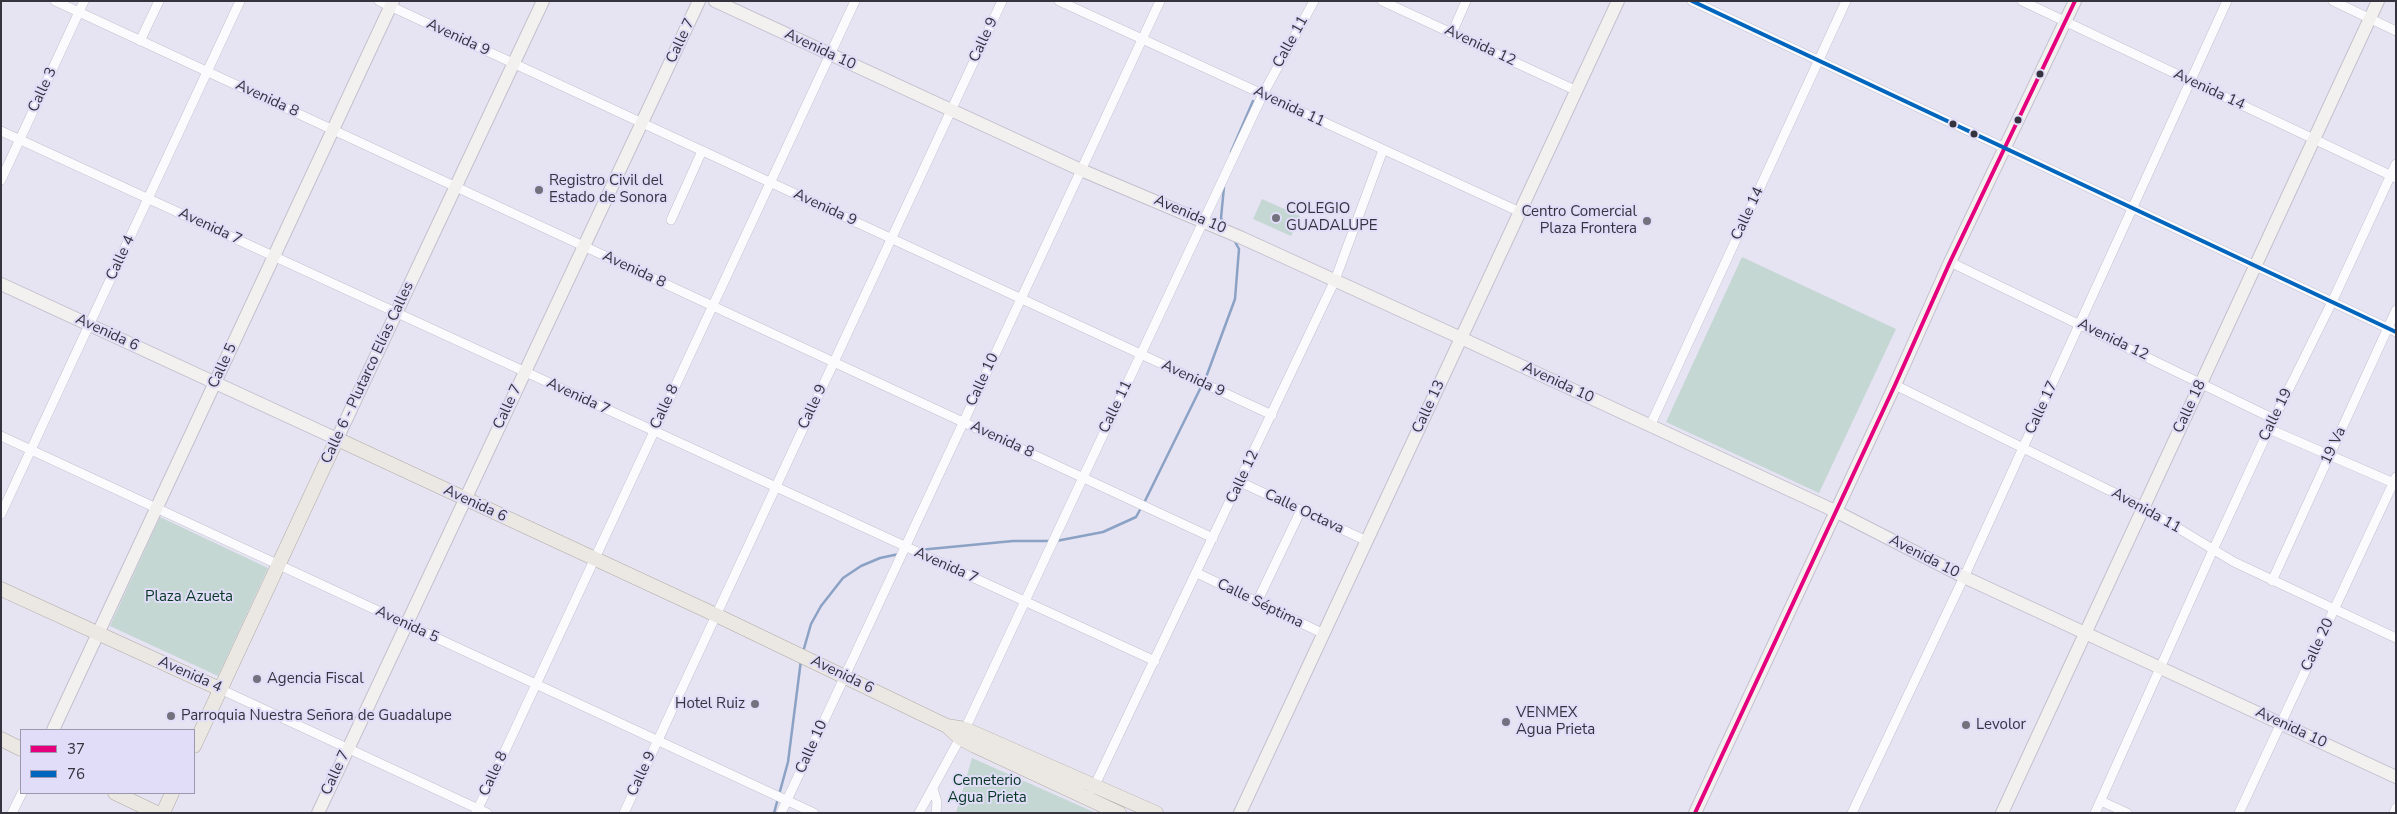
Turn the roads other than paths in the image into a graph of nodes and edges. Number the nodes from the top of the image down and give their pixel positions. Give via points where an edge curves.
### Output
1 (55, 1) edge
2 (84, 1) edge
3 (159, 1) edge
4 (240, 1) edge
5 (543, 1) edge
6 (700, 1) edge
7 (716, 1) edge
8 (855, 1) edge
9 (1002, 1) edge
10 (1059, 1) edge
11 (1160, 1) edge
12 (1314, 1) edge
13 (1382, 1) edge
14 (1466, 1) edge
15 (1618, 1) edge
16 (1692, 1) edge
17 (1846, 1) edge
18 (2022, 1) edge
19 (2075, 1) edge
20 (2227, 1) edge
21 (2332, 1) edge
22 (2378, 1) edge
23 (387, 3) edge
24 (1396, 4) edge
25 (79, 13) junction
26 (2369, 19) junction
27 (2066, 22) junction
28 (2396, 31) edge
29 (1452, 33) junction
30 (1142, 39) junction
31 (140, 41) junction
32 (830, 54) junction
33 (1819, 61) junction
34 (513, 64) junction
35 (207, 72) junction
36 (2191, 81) junction
37 (1577, 91) junction
38 (1263, 94) junction
39 (951, 110) junction
40 (642, 124) junction
41 (332, 130) junction
42 (1, 131) edge
43 (2314, 139) junction
44 (20, 140) junction
45 (2005, 149) junction
46 (1383, 150) junction
47 (702, 151) junction
48 (2396, 164) edge
49 (1081, 170) junction
50 (2393, 177) edge
51 (1, 180) edge
52 (770, 183) junction
53 (455, 187) junction
54 (148, 199) junction
55 (2133, 208) junction
56 (1520, 212) junction
57 (671, 220) dead end
58 (1202, 221) junction
59 (891, 239) junction
60 (585, 247) junction
61 (274, 257) junction
62 (1950, 262) junction
63 (2256, 266) junction
64 (1335, 280) junction
65 (1, 284) edge
66 (1021, 299) junction
67 (2332, 302) junction
68 (712, 306) junction
69 (2396, 310) edge
70 (396, 313) junction
71 (2081, 324) junction
72 (89, 325) junction
73 (2392, 330) edge
74 (1461, 338) junction
75 (1141, 355) junction
76 (834, 362) junction
77 (524, 372) junction
78 (215, 383) junction
79 (2201, 383) junction
80 (1895, 385) junction
81 (1272, 415) junction
82 (2274, 419) junction
83 (963, 422) junction
84 (1650, 426) junction
85 (2270, 428) junction
86 (654, 432) junction
87 (1, 436) edge
88 (336, 439) junction
89 (2024, 447) junction
90 (31, 450) junction
91 (2330, 456) junction
92 (1081, 478) junction
93 (2395, 481) edge
94 (1240, 482) junction
95 (775, 488) junction
96 (464, 499) junction
97 (2143, 507) junction
98 (156, 508) junction
99 (1301, 510) junction
100 (1835, 511) junction
101 (1, 514) edge
102 (1214, 538) junction
103 (1367, 541) junction
104 (905, 547) junction
105 (2213, 550) junction
106 (594, 559) junction
107 (278, 566) junction
108 (1197, 574) junction
109 (1964, 577) junction
110 (2272, 581) junction
111 (1, 589) edge
112 (1023, 601) junction
113 (1257, 602) junction
114 (2334, 610) junction
115 (716, 615) junction
116 (405, 624) junction
117 (98, 633) junction
118 (1324, 634) junction
119 (2085, 634) junction
120 (2396, 638) edge
121 (1155, 661) junction
122 (2159, 668) junction
123 (844, 676) junction
124 (536, 684) junction
125 (220, 689) junction
126 (2281, 724) junction
127 (53, 729) edge
128 (962, 734) junction
129 (1, 739) edge
130 (657, 740) junction
131 (195, 744) edge
132 (348, 747) junction
133 (20, 748) edge
134 (2396, 777) edge
135 (1094, 784) junction
136 (933, 789) junction
137 (22, 794) edge
138 (117, 794) edge
139 (172, 794) edge
140 (787, 800) junction
141 (1091, 800) junction
142 (2101, 801) junction
143 (2396, 808) edge
144 (477, 811) edge
145 (12, 813) edge
146 (157, 813) edge
147 (163, 813) edge
148 (318, 813) edge
149 (487, 813) edge
150 (624, 813) edge
151 (781, 813) edge
152 (814, 813) edge
153 (919, 813) edge
154 (936, 813) edge
155 (1119, 813) edge
156 (1156, 813) edge
157 (1240, 813) edge
158 (1695, 813) edge
159 (1852, 813) edge
160 (2002, 813) edge
161 (2095, 813) edge
162 (2127, 813) edge
163 (2239, 813) edge
164 (2394, 813) edge

1 - 25 street, Avenida 8
2 - 25 street, Calle 3
3 - 31 street
4 - 35 street, Calle 4
5 - 34 street, Calle 6 - Plutarco Elías Calles
6 - 40 street, Calle 7
7 - 32 street, Avenida 10
8 - 32 street, Calle 8
9 - 39 street, Calle 9
10 - 30 street, Avenida 11
11 - 30 street, Calle 10
12 - 38 street, Calle 11
13 - 24 street, Avenida 12
14 - 29 street
15 - 37 street, Calle 13
16 - 33 street
17 - 33 street, Calle 14
18 - 27 street, Avenida 14
19 - 27 street
20 - 36 street, Calle 17
21 - 26 street
22 - 26 street, Calle 18
23 - 34 street, Avenida 9
23 - 41 street, Calle 5
24 - 29 street, Avenida 12
25 - 31 street, Avenida 8
25 - 44 street, Calle 3
26 - 28 street
26 - 43 street, Calle 18
27 - 36 street, Avenida 14
27 - 45 street
29 - 37 street, Avenida 12
30 - 38 street, Avenida 11
30 - 49 street, Calle 10
31 - 35 street, Avenida 8
32 - 39 street, Avenida 10
32 - 52 street, Calle 8
33 - 45 street
33 - 84 street, Calle 14
34 - 40 street, Avenida 9
34 - 53 street, Calle 6 - Plutarco Elías Calles
35 - 41 street, Avenida 8
35 - 54 street, Calle 4
36 - 43 street, Avenida 14
36 - 55 street, Calle 17
37 - 56 street, Calle 13
38 - 46 street, Avenida 11
38 - 58 street, Calle 11
39 - 49 street, Avenida 10
39 - 59 street, Calle 9
40 - 47 street, Avenida 9
40 - 60 street, Calle 7
41 - 53 street, Avenida 8
41 - 61 street, Calle 5
42 - 44 street, Avenida 7
43 - 50 street, Avenida 14
43 - 63 street, Calle 18
44 - 51 street, Calle 3
44 - 54 street, Avenida 7
45 - 55 street
45 - 62 street
46 - 56 street, Avenida 11
46 - 64 street, Calle 12
47 - 52 street, Avenida 9
47 - 57 street
48 - 50 street, Calle 19
49 - 58 street, Avenida 10
49 - 66 street, Calle 10
50 - 67 street, Calle 19
52 - 59 street, Avenida 9
52 - 68 street, Calle 8
53 - 60 street, Avenida 8
53 - 70 street, Calle 6 - Plutarco Elías Calles
54 - 61 street, Avenida 7
54 - 72 street, Calle 4
55 - 63 street
55 - 71 street, Calle 17
56 - 74 street, Calle 13
58 - 64 street, Avenida 10
58 - 75 street, Calle 11
59 - 66 street, Avenida 9
59 - 76 street, Calle 9
60 - 68 street, Avenida 8
60 - 77 street, Calle 7
61 - 70 street, Avenida 7
61 - 78 street, Calle 5
62 - 71 street, Avenida 12
62 - 80 street
63 - 67 street
63 - 79 street, Calle 18
64 - 74 street, Avenida 10
64 - 81 street, Calle 12
65 - 72 street, Avenida 6
66 - 75 street, Avenida 9
66 - 83 street, Calle 10
67 - 73 street
67 - 82 street, Calle 19
68 - 76 street, Avenida 8
68 - 86 street, Calle 8
69 - 73 street, 19 Va
70 - 77 street, Avenida 7
70 - 88 street, Calle 6 - Plutarco Elías Calles
71 - 79 street, Avenida 12
71 - 89 street, Calle 17
72 - 78 street, Avenida 6
72 - 90 street, Calle 4
73 - 91 street, 19 Va
74 - 84 street, Avenida 10
74 - 103 street, Calle 13
75 - 81 street, Avenida 9
75 - 92 street, Calle 11
76 - 83 street, Avenida 8
76 - 95 street, Calle 9
77 - 86 street, Avenida 7
77 - 96 street, Calle 7
78 - 88 street, Avenida 6
78 - 98 street, Calle 5
79 - 82 street, Avenida 12
79 - 97 street, Calle 18
80 - 89 street, Avenida 11
80 - 100 street
81 - 94 street, Calle 12
82 - 85 street, Calle 19
83 - 92 street, Avenida 8
83 - 104 street, Calle 10
84 - 100 street, Avenida 10
85 - 91 street
85 - 105 street, Calle 19
86 - 95 street, Avenida 7
86 - 106 street, Calle 8
87 - 90 street, Avenida 5
88 - 96 main road, Avenida 6
88 - 107 main road, Calle 6 - Plutarco Elías Calles
89 - 97 street, Avenida 11
89 - 109 street, Calle 17
90 - 98 street, Avenida 5
90 - 101 street, Calle 4
91 - 93 street
91 - 110 street, 19 Va
92 - 102 street, Avenida 8
92 - 112 street, Calle 11
93 - 114 street, Calle 20
94 - 99 street, Calle Octava
94 - 102 street, Calle 12
95 - 104 street, Avenida 7
95 - 115 street, Calle 9
96 - 106 main road, Avenida 6
96 - 116 street, Calle 7
97 - 105 street, Avenida 11
97 - 119 street, Calle 18
98 - 107 street, Avenida 5
98 - 117 street, Calle 5
99 - 103 street, Calle Octava
99 - 113 street
100 - 109 street, Avenida 10
100 - 158 street
102 - 108 street, Calle 12
103 - 118 street, Calle 13
104 - 112 street, Avenida 7
104 - 123 street, Calle 10
105 - 110 street, Avenida 11
105 - 122 street, Calle 19
106 - 115 main road, Avenida 6
106 - 124 street, Calle 8
107 - 116 street, Avenida 5
107 - 125 main road, Calle 6 - Plutarco Elías Calles
108 - 113 street, Calle Séptima
108 - 121 street, Calle 12
109 - 119 street, Avenida 10
109 - 159 street, Calle 17
110 - 114 street, Avenida 11
111 - 117 main road, Avenida 4
112 - 121 street, Avenida 7
112 - 128 street, Calle 11
113 - 118 street, Calle Séptima
114 - 120 street, Avenida 11
114 - 126 street, Calle 20
115 - 123 main road, Avenida 6
115 - 130 street, Calle 9
116 - 124 street, Avenida 5
116 - 132 street, Calle 7
117 - 125 main road, Avenida 4
117 - 127 street, Calle 5
118 - 157 street, Calle 13
119 - 122 street, Avenida 10
119 - 160 street, Calle 18
121 - 135 street, Calle 12
122 - 126 street, Avenida 10
122 - 142 street, Calle 19
123 - 128 main road, Avenida 6
123 - 140 street, Calle 10
124 - 130 street, Avenida 5
124 - 144 street, Calle 8
125 - 131 main road, Calle 6 - Plutarco Elías Calles
125 - 132 street, Avenida 4
126 - 134 street, Avenida 10
126 - 163 street, Calle 20
128 - 135 main road, Avenida 6
128 - 136 street, Calle 11
128 - 141 main road, Avenida 6
129 - 133 main road
130 - 140 street, Avenida 5
130 - 150 street, Calle 9
132 - 144 street, Avenida 4
132 - 148 street, Calle 7
135 - 141 street, Calle 12
135 - 156 main road, Avenida 6
136 - 153 street, Calle 11
136 - 154 street
137 - 145 street
138 - 146 main road
139 - 147 main road
140 - 151 street, Calle 10
140 - 152 street, Avenida 5
141 - 155 main road, Avenida 6
142 - 161 street, Calle 19
142 - 162 street
143 - 164 street
144 - 149 street, Avenida 4

